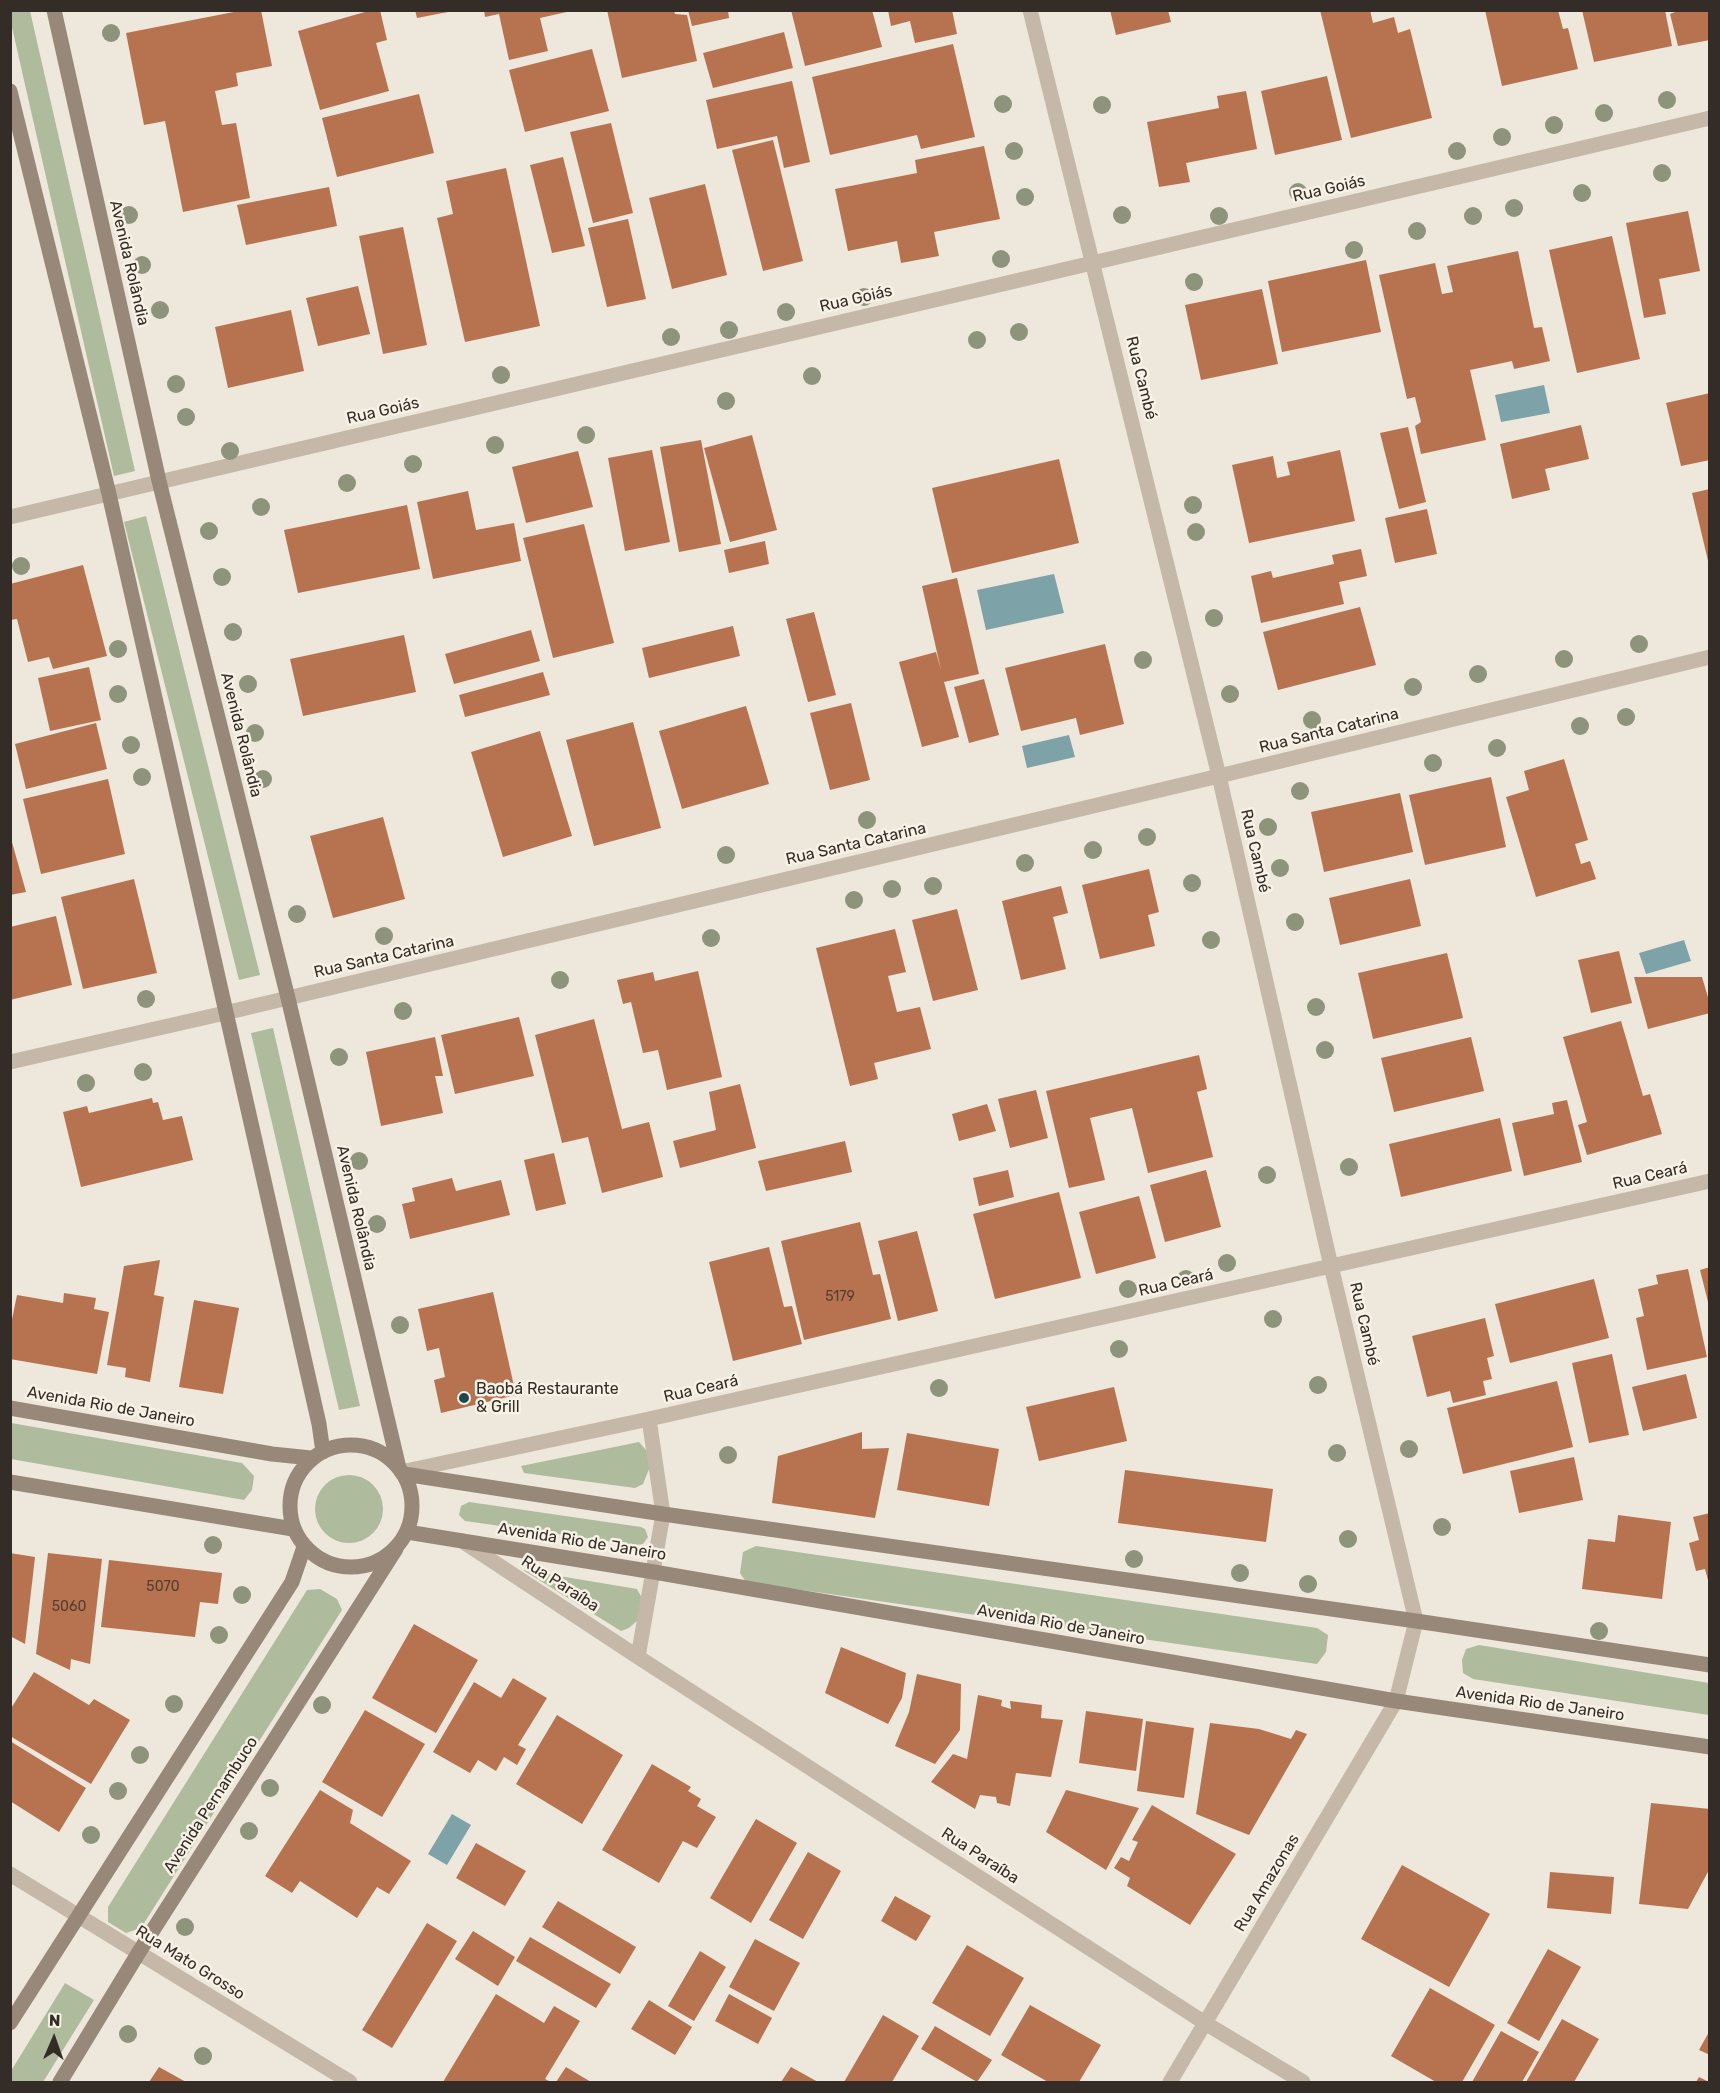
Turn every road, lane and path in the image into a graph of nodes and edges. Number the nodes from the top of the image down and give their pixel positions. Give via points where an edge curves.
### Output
1 (54, 10) edge
2 (1030, 10) edge
3 (10, 91) edge
4 (1710, 118) edge
5 (1094, 262) junction
6 (159, 482) junction
7 (109, 494) junction
8 (10, 517) edge
9 (1710, 657) edge
10 (1220, 776) junction
11 (288, 998) junction
12 (225, 1013) junction
13 (10, 1062) edge
14 (1710, 1181) edge
15 (1331, 1266) junction
16 (10, 1408) edge
17 (649, 1419) junction
18 (317, 1455) junction
19 (401, 1471) junction
20 (10, 1482) edge
21 (663, 1514) junction
22 (293, 1529) junction
23 (407, 1532) junction
24 (462, 1541) junction
25 (304, 1547) junction
26 (396, 1549) junction
27 (654, 1572) junction
28 (1416, 1621) junction
29 (638, 1657) junction
30 (1710, 1665) edge
31 (1396, 1701) junction
32 (1710, 1747) edge
33 (10, 1875) edge
34 (78, 1915) junction
35 (139, 1952) junction
36 (1205, 2023) junction
37 (10, 2024) edge
38 (60, 2082) edge
39 (350, 2082) edge
40 (1170, 2082) edge
41 (1303, 2082) edge

1 - 6 street, Avenida Rolândia
2 - 5 street, Rua Cambé
3 - 7 street
4 - 5 street, Rua Goiás
5 - 6 street, Rua Goiás
5 - 10 street, Rua Cambé
6 - 7 street, Rua Goiás
6 - 11 street, Avenida Rolândia
7 - 8 street, Rua Goiás
7 - 12 street
9 - 10 street, Rua Santa Catarina
10 - 11 street, Rua Santa Catarina
10 - 15 street, Rua Cambé
11 - 12 street, Rua Santa Catarina
11 - 19 street, Avenida Rolândia
12 - 13 street, Rua Santa Catarina
12 - 18 street via 319,1424
14 - 15 street, Rua Ceará
15 - 17 street, Rua Ceará
15 - 28 street, Rua Cambé
16 - 18 street, Avenida Rio de Janeiro via 272,1454
17 - 19 street, Rua Ceará
17 - 21 street, Rua Ceará
18 - 19 street via 354,1444 374,1449
18 - 22 street via 300,1470 291,1489 288,1510
19 - 21 street
19 - 23 street via 411,1493 412,1513
20 - 22 street
21 - 27 street, Rua Ceará
21 - 28 street
22 - 25 street
23 - 24 street, Avenida Rio de Janeiro
23 - 26 street
24 - 27 street, Avenida Rio de Janeiro
24 - 29 street, Rua Paraíba
25 - 26 street via 321,1560 340,1567 360,1567 379,1561
25 - 34 street via 292,1582
26 - 35 street, Avenida Pernambuco
27 - 29 street
27 - 31 street, Avenida Rio de Janeiro
28 - 30 street
28 - 31 street, Rua Cambé
29 - 36 street, Rua Paraíba
31 - 32 street, Avenida Rio de Janeiro
31 - 36 street, Rua Amazonas
33 - 34 street, Rua Mato Grosso
34 - 35 street, Rua Mato Grosso
34 - 37 street
35 - 38 street, Avenida Pernambuco
35 - 39 street, Rua Mato Grosso
36 - 40 street, Rua Amazonas
36 - 41 street, Rua Paraíba

